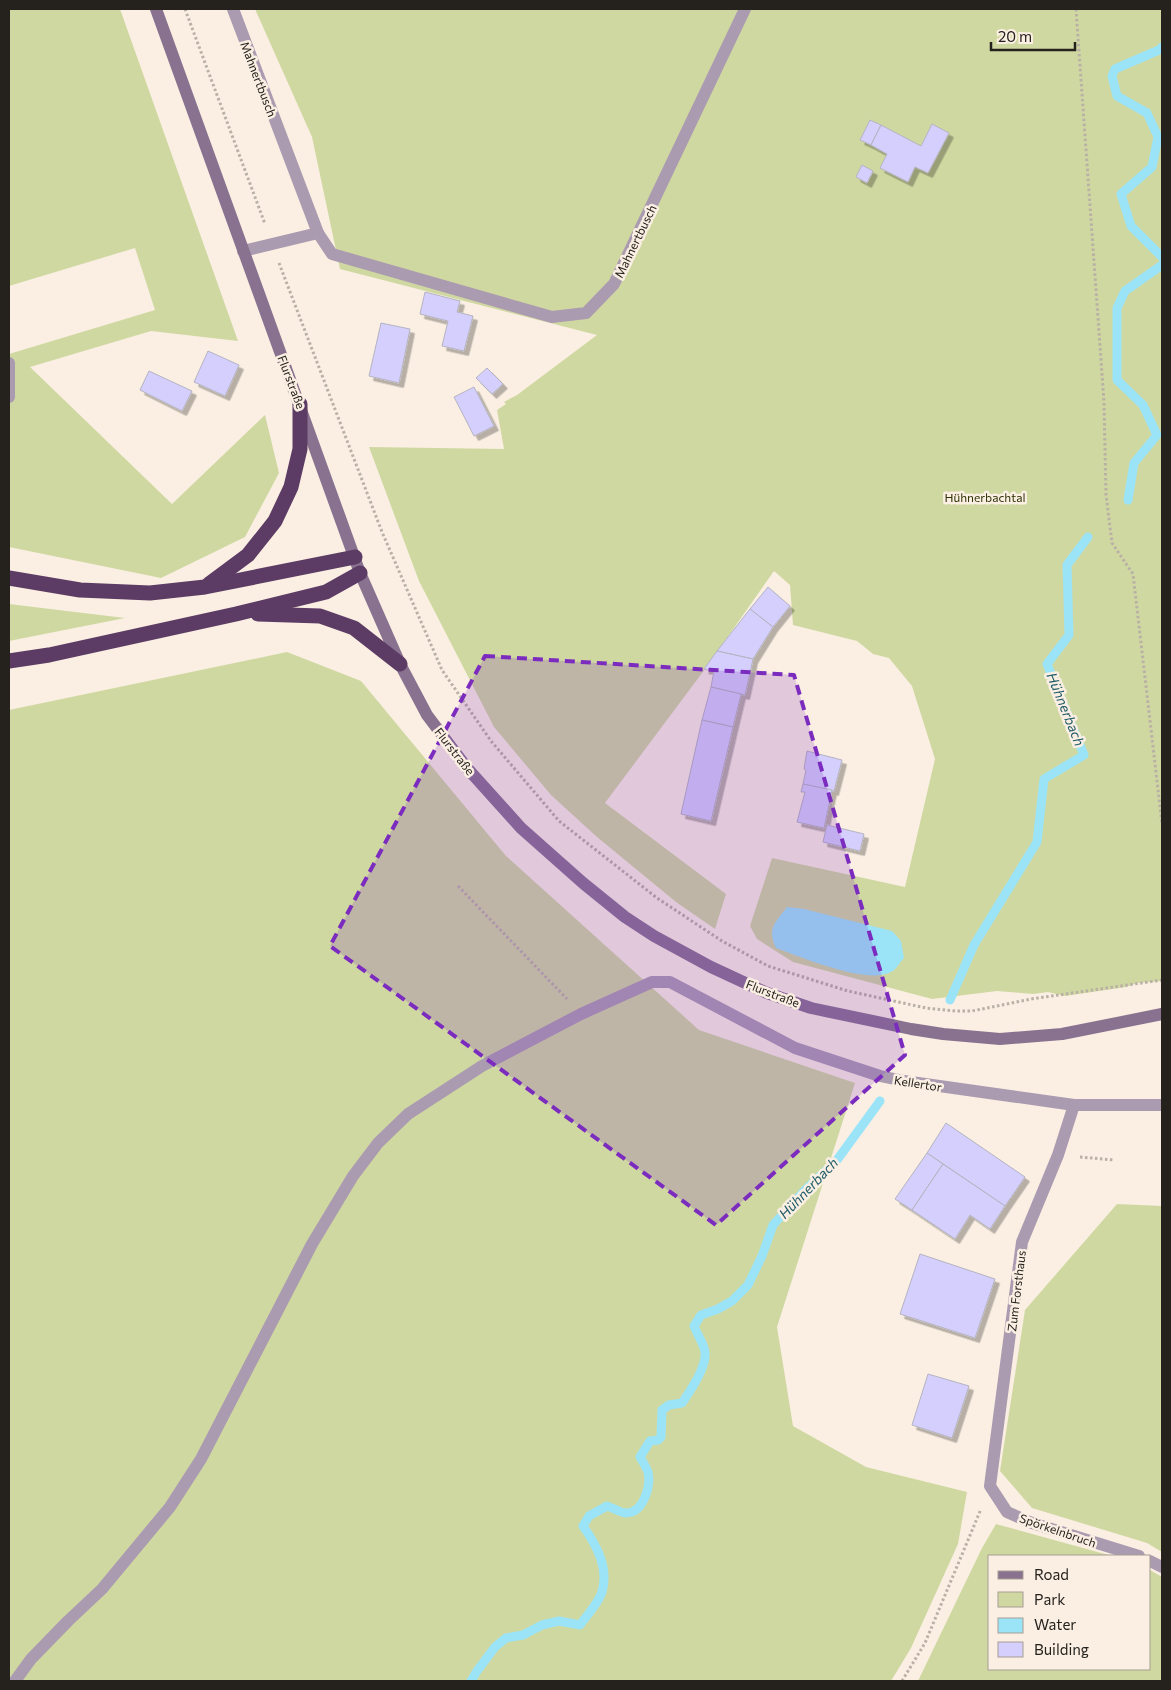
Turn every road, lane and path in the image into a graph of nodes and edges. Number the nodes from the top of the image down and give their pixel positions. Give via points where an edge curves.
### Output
1 (156, 9) edge
2 (186, 9) edge
3 (233, 9) edge
4 (745, 9) edge
5 (1076, 9) edge
6 (318, 232) junction
7 (272, 244) junction
8 (243, 252) junction
9 (9, 363) edge
10 (9, 397) edge
11 (300, 404) junction
12 (354, 557) junction
13 (360, 573) junction
14 (9, 578) edge
15 (205, 587) junction
16 (236, 614) junction
17 (9, 661) edge
18 (400, 664) junction
19 (1162, 824) edge
20 (458, 886) dead end
21 (1162, 980) edge
22 (581, 1014) junction
23 (1162, 1014) edge
24 (1074, 1105) junction
25 (1162, 1105) edge
26 (1058, 1155) junction
27 (1114, 1160) dead end
28 (990, 1486) junction
29 (1136, 1555) edge
30 (15, 1681) edge
31 (902, 1681) edge

1 - 8 main road, Flurstraße
2 - 7 path
3 - 6 street, Mahnertbusch
4 - 6 street, Mahnertbusch via 614,284 586,313 552,317 332,254
5 - 19 path via 1104,402 1106,495 1112,543 1133,574
6 - 7 street
7 - 8 street
7 - 21 path via 382,532 442,670 491,741 559,822 657,898 722,941 768,966 848,991 926,1008 972,1011
8 - 11 main road, Flurstraße
9 - 10 street
11 - 12 main road, Flurstraße
11 - 15 highway via 300,449 290,487 275,521 248,556
12 - 13 main road, Flurstraße
12 - 15 highway
13 - 16 highway via 326,592
13 - 18 main road, Flurstraße
14 - 15 highway via 80,590 150,593
16 - 17 highway
16 - 18 highway via 320,616 354,628
18 - 23 main road, Flurstraße via 433,722 467,768 521,828 625,917 711,967 811,1008 943,1034 1000,1039 1062,1034
20 - 22 path
22 - 24 street, Kellertor via 652,982 670,982 795,1048 880,1076
22 - 30 street, Kellertor via 482,1066 441,1092 408,1114 378,1143 353,1176 312,1244 201,1459 170,1507 102,1589 31,1659
24 - 25 street, Kellertor
24 - 26 street, Zum Forsthaus
26 - 27 path
26 - 28 street, Zum Forsthaus via 1022,1242
28 - 29 street, Spörkelnbruch via 1007,1512 1015,1516
28 - 31 path via 925,1643

